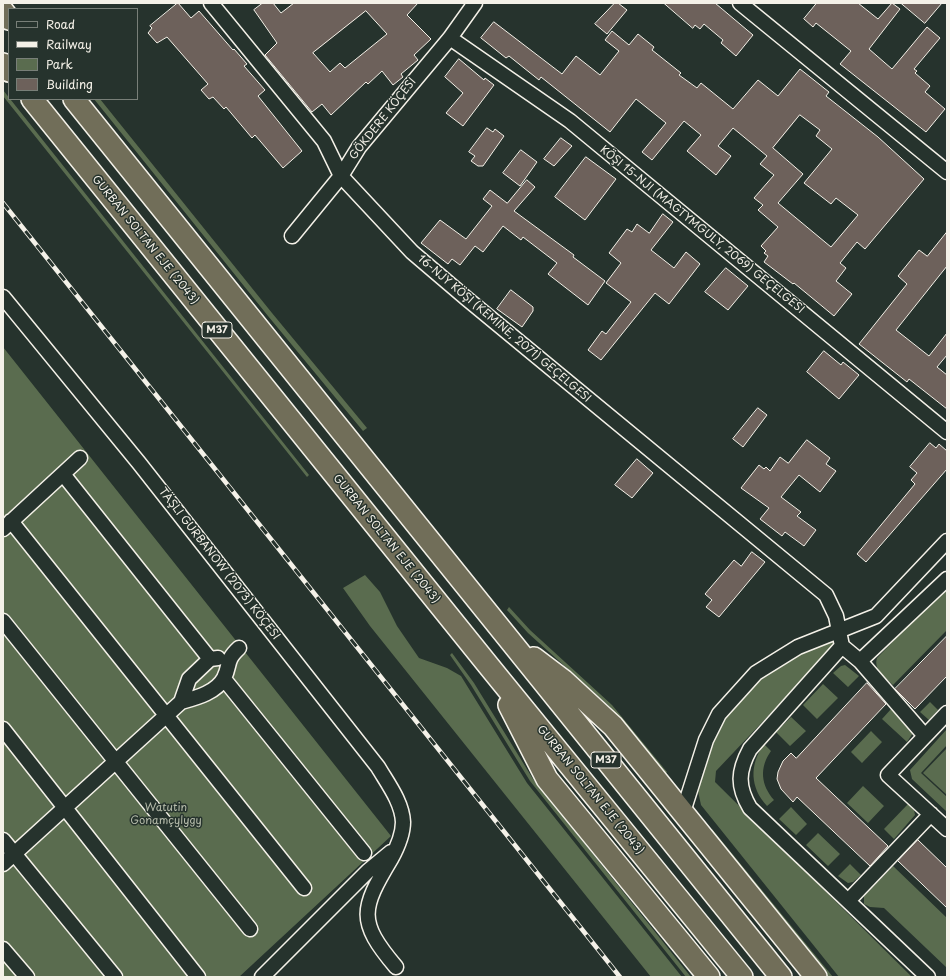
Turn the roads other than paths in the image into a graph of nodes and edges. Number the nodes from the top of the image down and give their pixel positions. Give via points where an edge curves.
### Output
1 (211, 3) edge
2 (475, 3) edge
3 (740, 3) edge
4 (450, 38) junction
5 (33, 100) edge
6 (75, 100) edge
7 (947, 172) edge
8 (341, 176) junction
9 (292, 236) dead end
10 (3, 297) edge
11 (947, 432) edge
12 (80, 458) dead end
13 (63, 474) junction
14 (7, 525) edge
15 (947, 541) edge
16 (947, 578) edge
17 (3, 621) edge
18 (839, 630) junction
19 (509, 640) junction
20 (842, 646) junction
21 (210, 659) junction
22 (860, 661) junction
23 (488, 665) junction
24 (224, 679) junction
25 (181, 702) junction
26 (947, 713) edge
27 (166, 715) junction
28 (3, 729) edge
29 (925, 736) junction
30 (115, 761) junction
31 (65, 807) junction
32 (683, 812) junction
33 (931, 814) junction
34 (947, 829) edge
35 (3, 840) edge
36 (399, 846) junction
37 (364, 853) dead end
38 (14, 854) junction
39 (3, 864) edge
40 (304, 888) dead end
41 (848, 901) junction
42 (250, 930) dead end
43 (3, 949) edge
44 (396, 967) dead end
45 (27, 977) edge
46 (115, 977) edge
47 (198, 977) edge
48 (262, 977) edge
49 (709, 977) edge
50 (742, 977) edge
51 (781, 977) edge
52 (816, 977) edge
53 (928, 977) edge

1 - 8 street, 16-NJY KÖŞI (KEMINE, 2071) GEÇELGESI via 324,141
2 - 4 street, GÖKDERE KÖÇESI
3 - 7 street
4 - 8 street, GÖKDERE KÖÇESI via 359,147
4 - 11 street, KÖŞI 15-NJI (MAGTYMGULY, 2069) GEÇELGESI via 570,121
5 - 23 highway, GURBAN SOLTAN EJE (2043) / M37
6 - 19 highway, M37
8 - 9 street, GÖKDERE KÖÇESI
8 - 18 street, 16-NJY KÖŞI (KEMINE, 2071) GEÇELGESI via 412,252 472,304 826,595 836,616
10 - 36 street, TÄŞLI GURBANOW (2073) KÖÇESI via 139,463 378,767 402,811 403,824
12 - 13 street
13 - 14 street
13 - 21 street
14 - 27 street
15 - 18 street via 876,616
16 - 22 street
17 - 30 street
18 - 20 street, 16-NJY KÖŞI (KEMINE, 2071) GEÇELGESI
18 - 32 street via 798,647 756,673 719,714 706,740
19 - 32 highway via 563,680 613,726
19 - 51 highway, M37
20 - 22 street
20 - 41 street via 750,749 743,761 740,779 742,795 750,808
21 - 24 street via 235,652
21 - 25 street via 189,679
22 - 29 street
23 - 49 highway via 547,779
23 - 50 highway, GURBAN SOLTAN EJE (2043) / M37
24 - 25 street via 205,695
24 - 37 street
25 - 27 street
26 - 29 street
27 - 30 street
27 - 40 street
28 - 31 street
29 - 33 street via 888,775
30 - 31 street
30 - 42 street
31 - 38 street
31 - 47 street
32 - 52 highway
33 - 34 street
33 - 41 street
35 - 38 street
36 - 44 street via 371,892 367,910 370,928 377,944
36 - 48 street via 368,871
38 - 39 street
38 - 46 street
41 - 53 street
43 - 45 street

